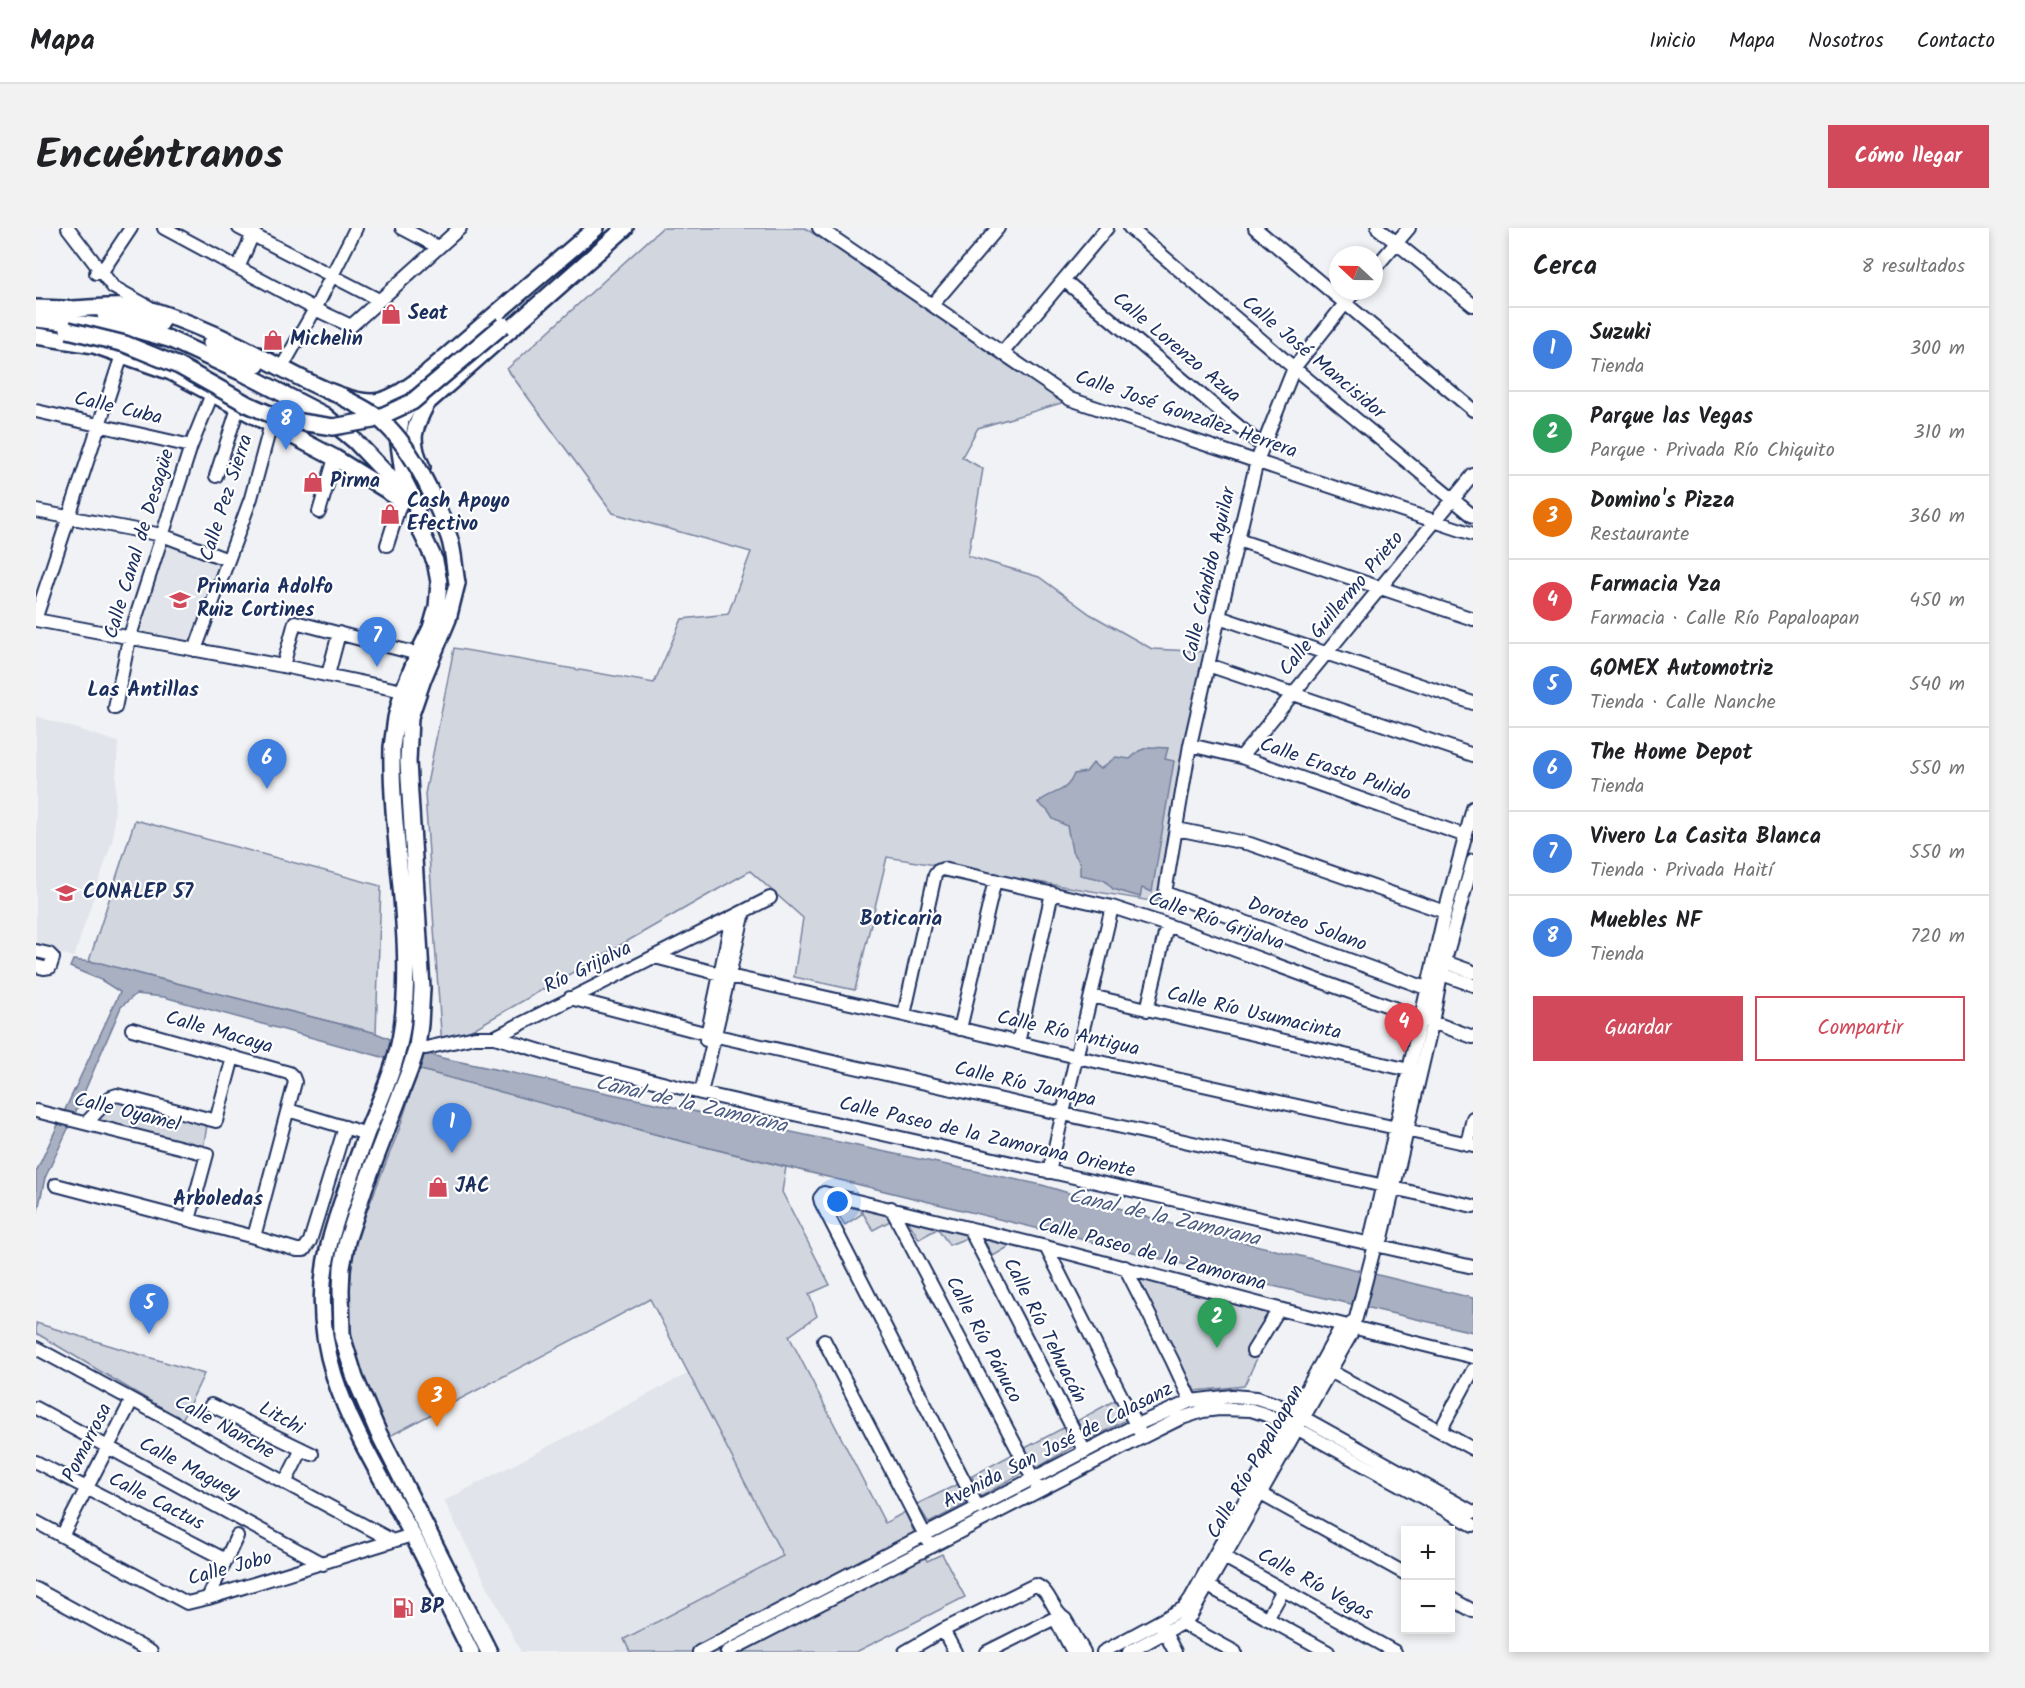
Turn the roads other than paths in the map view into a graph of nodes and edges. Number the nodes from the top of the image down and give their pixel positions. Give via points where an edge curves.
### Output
1 (61, 228) edge
2 (68, 228) edge
3 (131, 228) edge
4 (164, 228) edge
5 (238, 228) edge
6 (356, 228) edge
7 (402, 228) edge
8 (460, 228) edge
9 (596, 228) edge
10 (616, 228) edge
11 (625, 228) edge
12 (819, 228) edge
13 (998, 228) edge
14 (1107, 228) edge
15 (1130, 228) edge
16 (1255, 228) edge
17 (1378, 228) edge
18 (1409, 228) edge
19 (253, 231) edge
20 (1396, 243) junction
21 (438, 247) junction
22 (1383, 258) edge
23 (238, 268) junction
24 (101, 273) junction
25 (332, 277) junction
26 (1064, 280) junction
27 (379, 300) junction
28 (1348, 300) edge
29 (1345, 303) junction
30 (933, 304) junction
31 (1473, 305) edge
32 (36, 308) edge
33 (66, 309) junction
34 (315, 309) junction
35 (159, 312) junction
36 (36, 319) edge
37 (36, 328) edge
38 (36, 336) edge
39 (1003, 352) junction
40 (122, 355) junction
41 (282, 367) junction
42 (1294, 368) junction
43 (428, 372) junction
44 (212, 394) junction
45 (342, 397) junction
46 (299, 402) junction
47 (238, 408) junction
48 (1473, 410) edge
49 (36, 411) edge
50 (99, 425) junction
51 (278, 428) junction
52 (191, 446) junction
53 (1262, 446) junction
54 (335, 458) junction
55 (1257, 461) junction
56 (216, 476) dead end
57 (1473, 476) edge
58 (1453, 498) junction
59 (401, 501) junction
60 (441, 507) junction
61 (36, 511) edge
62 (319, 513) dead end
63 (1473, 516) edge
64 (69, 517) junction
65 (417, 522) junction
66 (1436, 522) junction
67 (1473, 534) edge
68 (162, 535) junction
69 (1238, 540) junction
70 (387, 546) dead end
71 (228, 560) junction
72 (1381, 587) junction
73 (1219, 617) junction
74 (36, 618) edge
75 (1473, 619) edge
76 (339, 633) junction
77 (129, 639) junction
78 (195, 650) junction
79 (417, 654) junction
80 (1326, 654) junction
81 (1208, 665) junction
82 (283, 666) junction
83 (328, 675) junction
84 (403, 691) junction
85 (1293, 692) junction
86 (1473, 703) edge
87 (116, 708) dead end
88 (1190, 745) junction
89 (1473, 755) edge
90 (1241, 758) junction
91 (411, 803) junction
92 (1473, 808) edge
93 (1176, 829) junction
94 (1466, 836) junction
95 (1473, 861) edge
96 (995, 880) junction
97 (1052, 893) junction
98 (1164, 893) joint
99 (770, 898) dead end
100 (1112, 907) junction
101 (1445, 912) junction
102 (738, 915) junction
103 (1167, 925) junction
104 (36, 951) edge
105 (655, 957) junction
106 (36, 966) edge
107 (1438, 966) junction
108 (1473, 972) edge
109 (725, 975) junction
110 (1473, 985) edge
111 (1092, 996) junction
112 (570, 998) junction
113 (1430, 1004) junction
114 (1147, 1010) junction
115 (904, 1015) junction
116 (132, 1029) dead end
117 (960, 1029) junction
118 (712, 1035) junction
119 (495, 1037) junction
120 (1473, 1037) edge
121 (1018, 1043) junction
122 (417, 1048) junction
123 (1077, 1057) junction
124 (232, 1058) junction
125 (402, 1068) junction
126 (1408, 1070) junction
127 (698, 1092) junction
128 (288, 1110) junction
129 (36, 1111) edge
130 (1064, 1113) junction
131 (1473, 1118) edge
132 (74, 1120) junction
133 (345, 1127) junction
134 (1402, 1130) junction
135 (367, 1134) junction
136 (1470, 1144) edge
137 (1048, 1172) junction
138 (56, 1185) dead end
139 (1389, 1188) junction
140 (1473, 1206) edge
141 (891, 1208) junction
142 (189, 1220) junction
143 (969, 1228) junction
144 (254, 1237) junction
145 (1375, 1245) junction
146 (1046, 1247) junction
147 (1125, 1267) junction
148 (1473, 1267) edge
149 (1279, 1309) junction
150 (1349, 1327) junction
151 (824, 1340) dead end
152 (36, 1348) edge
153 (1253, 1350) dead end
154 (1473, 1357) edge
155 (1473, 1370) edge
156 (1330, 1371) junction
157 (132, 1400) junction
158 (1191, 1401) junction
159 (211, 1405) dead end
160 (36, 1408) edge
161 (1296, 1421) junction
162 (1136, 1425) junction
163 (1440, 1431) junction
164 (1143, 1437) junction
165 (107, 1447) junction
166 (1473, 1449) edge
167 (1085, 1452) junction
168 (36, 1462) edge
169 (1033, 1479) junction
170 (285, 1483) junction
171 (86, 1488) junction
172 (1039, 1491) junction
173 (1261, 1494) junction
174 (978, 1508) junction
175 (1473, 1512) edge
176 (36, 1522) edge
177 (1473, 1525) edge
178 (412, 1535) junction
179 (925, 1535) junction
180 (62, 1536) junction
181 (237, 1536) dead end
182 (393, 1541) junction
183 (931, 1548) junction
184 (1220, 1555) junction
185 (226, 1560) junction
186 (323, 1564) junction
187 (1401, 1571) edge
188 (1204, 1584) junction
189 (36, 1589) edge
190 (1283, 1590) junction
191 (816, 1591) junction
192 (208, 1598) junction
193 (1455, 1602) edge
194 (823, 1603) junction
195 (1473, 1611) edge
196 (1186, 1615) junction
197 (1059, 1616) junction
198 (1267, 1619) junction
199 (1162, 1628) junction
200 (944, 1630) junction
201 (1109, 1651) edge
202 (151, 1652) edge
203 (471, 1652) edge
204 (489, 1652) edge
205 (699, 1652) edge
206 (727, 1652) edge
207 (905, 1652) edge
208 (954, 1652) edge
209 (987, 1652) edge
210 (1073, 1652) edge
211 (1084, 1652) edge
212 (1129, 1652) edge
213 (1175, 1652) edge
214 (1235, 1652) edge
215 (1328, 1652) edge
216 (1395, 1652) edge

1 - 24 street via 89,269
2 - 24 street
3 - 24 street
4 - 23 street
5 - 19 street
6 - 25 street
7 - 21 street
8 - 21 street
9 - 43 main road
10 - 37 main road, bridge via 412,402 373,420 333,427 281,419 178,366 125,344 68,330
11 - 60 main road via 427,403 413,436 415,452
12 - 30 street, Calle José González Herrera
13 - 30 street
14 - 26 street
15 - 42 street, Calle José Mancisidor
16 - 29 street
17 - 20 street
18 - 20 street
19 - 23 street
19 - 25 street
20 - 22 street
20 - 31 street
21 - 27 street
23 - 34 street
24 - 35 street via 119,291
25 - 27 street
25 - 34 street
26 - 39 street
26 - 53 street, Calle Lorenzo Azua
27 - 34 street via 351,326
28 - 29 street, Calle Cándido Aguilar
29 - 42 street, Calle Cándido Aguilar
29 - 48 street
30 - 39 street, Calle José González Herrera
32 - 33 main road
33 - 35 main road via 137,307
33 - 45 main road via 148,319 180,329 310,391
34 - 41 street
35 - 41 main road
36 - 46 main road via 137,330 169,339
38 - 40 main road via 93,345
39 - 55 street, Calle José González Herrera via 1070,399
40 - 44 main road via 171,372
40 - 50 street
41 - 45 main road
42 - 53 street, Calle Cándido Aguilar
42 - 58 street, Calle José Mancisidor
43 - 45 main road via 403,391 380,401
43 - 65 main road via 401,420 398,437 404,480 417,506
44 - 47 main road
44 - 52 street, Calle Canal de Desagüe
45 - 91 main road, bridge via 373,413 404,446 450,539 457,583 448,619 410,717
46 - 51 main road
46 - 65 main road via 324,415 355,441 394,482
47 - 51 main road
47 - 56 street
49 - 50 street, Calle Cuba
50 - 52 street, Calle Cuba
50 - 64 street
51 - 54 main road
51 - 71 street, Calle Pez Sierra
52 - 68 street, Calle Canal de Desagüe
53 - 55 street, Calle Cándido Aguilar
54 - 59 main road
54 - 62 street
55 - 66 street, Calle José González Herrera
55 - 69 street, Calle Cándido Aguilar
57 - 58 street, Calle Guillermo Prieto
58 - 63 street, Calle José Mancisidor
58 - 66 street, Calle Guillermo Prieto
59 - 65 main road
59 - 70 street
60 - 65 main road
60 - 91 main road via 450,529 461,586 450,634 420,710 415,740 416,791
61 - 64 street
64 - 68 street
64 - 74 street
65 - 79 main road via 435,561 439,582 431,628
66 - 67 street, Calle José González Herrera
66 - 72 street, Calle Guillermo Prieto
68 - 71 street
68 - 77 street, Calle Canal de Desagüe
69 - 72 street
69 - 73 street, Calle Cándido Aguilar
71 - 78 street, Calle Pez Sierra
72 - 75 street
72 - 80 street, Calle Guillermo Prieto
73 - 80 street
73 - 81 street, Calle Cándido Aguilar
74 - 77 street
76 - 79 street
76 - 82 street via 295,622
76 - 83 street
77 - 78 street
77 - 87 street, Calle Canal de Desagüe
78 - 82 street
79 - 84 main road
80 - 85 street, Calle Guillermo Prieto
80 - 86 street
81 - 85 street
81 - 88 street, Calle Cándido Aguilar
82 - 83 street
83 - 84 street
84 - 125 main road via 392,764 406,988
85 - 89 street
85 - 90 street, Calle Guillermo Prieto
88 - 90 street, Calle Erasto Pulido
88 - 93 street, Calle Cándido Aguilar
90 - 94 street, Calle Erasto Pulido
91 - 122 main road via 422,988
92 - 94 street
93 - 98 street, Calle Cándido Aguilar
93 - 101 street via 1250,844
94 - 101 street
95 - 107 street
96 - 97 street, Calle Río Grijalva
96 - 115 street, Calle Río Grijalva via 943,869 935,875
96 - 117 street
97 - 100 street, Calle Río Grijalva
97 - 121 street
98 - 113 street, Doroteo Solano
99 - 102 street, Río Grijalva
100 - 103 street, Calle Río Grijalva
100 - 111 street
101 - 107 street
102 - 105 street, Río Grijalva
102 - 109 street
103 - 113 street, Calle Río Grijalva
103 - 114 street
104 - 106 street via 53,958 50,967
105 - 109 street, Calle Río Antigua
105 - 112 street, Río Grijalva
107 - 108 street
107 - 110 street
107 - 113 street
109 - 115 street, Calle Río Antigua
109 - 118 street
111 - 114 street, Calle Río Usumacinta
111 - 123 street
112 - 118 street, Calle Río Jamapa
112 - 119 street, Río Grijalva
113 - 120 street, Calle Río Grijalva
113 - 126 street, Calle Río Papaloapan
113 - 134 street, Calle Río Papaloapan
114 - 126 street, Calle Río Usumacinta
115 - 117 street, Calle Río Antigua
116 - 124 street, Calle Macaya
117 - 121 street, Calle Río Antigua
118 - 127 street
118 - 130 street, Calle Río Jamapa
119 - 122 street, Río Grijalva
119 - 127 street, Calle Paseo de la Zamorana Oriente
121 - 123 street, Calle Río Antigua
122 - 125 main road
123 - 130 street
123 - 134 street, Calle Río Antigua
124 - 128 street, Calle Macaya via 289,1073 295,1082
124 - 132 street via 216,1121 117,1095
125 - 135 main road
125 - 204 main road via 347,1241 342,1267 342,1336 378,1432
126 - 134 street, Calle Río Papaloapan
127 - 137 street, Calle Paseo de la Zamorana Oriente
128 - 133 street
128 - 144 street
129 - 132 street, Calle Oyamel
130 - 137 street
130 - 139 street, Calle Río Jamapa
131 - 136 street
132 - 142 street, Calle Oyamel via 207,1154
133 - 135 street
133 - 144 street via 304,1250
134 - 136 street, Calle Río Antigua
134 - 139 street, Calle Río Papaloapan
135 - 178 main road via 329,1244 324,1271 324,1331 337,1388
137 - 145 street, Calle Paseo de la Zamorana Oriente
138 - 142 street
139 - 140 street, Calle Río Jamapa
139 - 145 street, Calle Río Papaloapan via 1371,1236
141 - 143 street, Calle Paseo de la Zamorana
141 - 169 street, Calle Río Pánuco
141 - 174 street, Calle Paseo de la Zamorana via 828,1193 821,1195 821,1202
142 - 144 street
143 - 146 street, Calle Paseo de la Zamorana
143 - 167 street, Calle Río Tehuacán
145 - 148 street, Calle Paseo de la Zamorana Oriente
145 - 150 street, Calle Río Papaloapan via 1360,1307
146 - 147 street, Calle Paseo de la Zamorana
146 - 162 street
147 - 149 street, Calle Paseo de la Zamorana
147 - 158 street
149 - 150 street, Calle Paseo de la Zamorana
149 - 153 street
150 - 154 street, Calle Paseo de la Zamorana
150 - 156 street, Calle Río Papaloapan via 1351,1334
150 - 161 street, Calle Río Papaloapan via 1340,1329
151 - 179 street
152 - 157 street, Calle Nanche
155 - 163 street
156 - 161 street, Calle Río Papaloapan
156 - 163 street
157 - 165 street, Pomarrosa
157 - 170 street, Calle Nanche
158 - 161 street, Avenida San José de Calasanz via 1246,1396 1266,1400
158 - 162 street, Avenida San José de Calasanz
159 - 170 street, Litchi via 307,1452
160 - 165 street, Calle Maguey
161 - 164 street, Avenida San José de Calasanz via 1251,1410 1218,1409 1190,1415
161 - 173 street, Calle Río Papaloapan
161 - 175 street, Avenida San José de Calasanz
161 - 177 street, Avenida San José de Calasanz
161 - 184 street, Calle Río Papaloapan
162 - 164 street
162 - 167 street, Avenida San José de Calasanz
163 - 166 street
164 - 172 street, Avenida San José de Calasanz
165 - 171 street, Pomarrosa
165 - 186 street, Calle Maguey
167 - 169 street, Avenida San José de Calasanz
168 - 171 street, Calle Cactus
169 - 172 street, Calle Río Pánuco
169 - 174 street, Avenida San José de Calasanz
170 - 182 street, Calle Nanche
171 - 180 street, Pomarrosa
171 - 185 street, Calle Cactus
172 - 183 street, Avenida San José de Calasanz
173 - 184 street, Calle Río Papaloapan
173 - 187 street
174 - 179 street, Avenida San José de Calasanz
176 - 180 street, Calle Jobo
178 - 182 street, Calle Jobo
178 - 203 main road
179 - 183 street
179 - 191 street, Avenida San José de Calasanz
180 - 192 street, Calle Jobo via 183,1602
181 - 185 street
182 - 186 street, Calle Jobo
183 - 194 street, Avenida San José de Calasanz
184 - 188 street, Calle Río Papaloapan
184 - 190 street, Calle Río Vegas
185 - 192 street
186 - 192 street, Calle Jobo
188 - 196 street, Calle Río Papaloapan
188 - 198 street
189 - 202 street
190 - 198 street
190 - 216 street, Calle Río Vegas
191 - 194 street
191 - 205 street, Avenida San José de Calasanz
193 - 195 street
194 - 206 street, Avenida San José de Calasanz
196 - 199 street
196 - 214 street
197 - 200 street via 1041,1587 1035,1585
197 - 209 street
197 - 210 street via 1057,1622
197 - 211 street via 1065,1619
198 - 215 street
199 - 201 street
199 - 212 street
199 - 213 street
200 - 207 street
200 - 208 street

